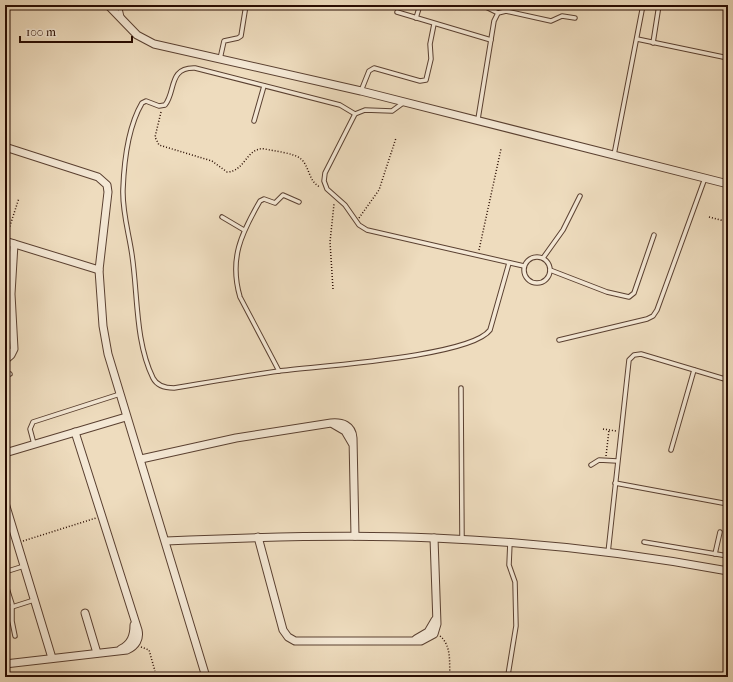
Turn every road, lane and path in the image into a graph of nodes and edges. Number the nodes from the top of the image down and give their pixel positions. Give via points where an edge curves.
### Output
1 (108, 5) edge
2 (119, 5) edge
3 (246, 5) edge
4 (420, 5) edge
5 (482, 5) edge
6 (644, 5) edge
7 (660, 5) edge
8 (397, 12) dead end
9 (498, 13) junction
10 (416, 18) junction
11 (575, 18) dead end
12 (123, 21) junction
13 (434, 24) junction
14 (637, 39) junction
15 (491, 40) junction
16 (653, 43) junction
17 (728, 58) edge
18 (220, 59) junction
19 (264, 86) junction
20 (361, 91) junction
21 (404, 101) junction
22 (162, 106) junction
23 (355, 114) junction
24 (478, 119) junction
25 (254, 120) dead end
26 (396, 138) dead end
27 (5, 147) edge
28 (501, 148) dead end
29 (614, 155) junction
30 (705, 178) junction
31 (728, 184) edge
32 (327, 189) junction
33 (336, 196) junction
34 (580, 196) dead end
35 (19, 198) dead end
36 (299, 202) dead end
37 (222, 217) dead end
38 (709, 217) dead end
39 (357, 221) junction
40 (728, 222) edge
41 (244, 230) junction
42 (654, 235) dead end
43 (5, 241) edge
44 (14, 244) junction
45 (478, 256) junction
46 (543, 258) junction
47 (509, 263) junction
48 (524, 266) junction
49 (99, 270) junction
50 (550, 270) junction
51 (333, 289) dead end
52 (559, 340) dead end
53 (5, 360) edge
54 (694, 370) junction
55 (279, 372) junction
56 (10, 374) dead end
57 (5, 375) edge
58 (728, 380) edge
59 (461, 388) dead end
60 (120, 394) junction
61 (126, 417) junction
62 (603, 429) dead end
63 (610, 430) junction
64 (620, 431) junction
65 (76, 432) junction
66 (34, 444) junction
67 (671, 450) dead end
68 (5, 453) edge
69 (142, 459) junction
70 (606, 460) junction
71 (617, 461) junction
72 (591, 465) dead end
73 (615, 483) junction
74 (5, 503) edge
75 (728, 504) edge
76 (102, 517) junction
77 (720, 532) dead end
78 (355, 536) junction
79 (258, 537) junction
80 (434, 538) junction
81 (462, 539) junction
82 (166, 541) junction
83 (510, 542) junction
84 (644, 542) dead end
85 (17, 543) junction
86 (608, 553) junction
87 (715, 554) junction
88 (728, 556) edge
89 (24, 566) junction
90 (728, 571) edge
91 (5, 572) edge
92 (5, 582) edge
93 (34, 600) junction
94 (12, 607) junction
95 (85, 613) dead end
96 (436, 616) junction
97 (134, 621) junction
98 (434, 634) junction
99 (15, 636) dead end
100 (413, 641) junction
101 (135, 646) junction
102 (118, 650) junction
103 (97, 653) junction
104 (52, 658) junction
105 (5, 664) edge
106 (155, 671) dead end
107 (508, 675) dead end
108 (205, 676) edge
109 (450, 677) edge

1 - 12 street
2 - 12 lane
3 - 18 lane via 241,36 224,41
4 - 10 lane
5 - 9 lane
6 - 14 lane
7 - 16 lane
8 - 10 lane
9 - 11 lane via 506,11 551,21 562,16
9 - 15 lane
10 - 13 lane
12 - 18 street via 148,42
13 - 15 lane
13 - 20 lane via 426,80 420,81 374,68 369,71
14 - 16 lane
14 - 29 lane
15 - 24 lane
16 - 17 lane
18 - 20 street
19 - 22 lane via 187,68 177,75 167,101
19 - 23 lane via 340,105
19 - 25 lane
20 - 21 street
21 - 23 lane via 392,112 365,110
21 - 24 street
22 - 32 path via 155,137 159,145 215,162 227,172 239,168 252,152 259,149 296,156 303,161 314,183
22 - 55 lane via 146,101 140,105 128,147 123,188 124,212 142,337 154,378 159,384 170,388
23 - 32 lane via 325,173
24 - 29 street
26 - 39 path via 379,190
27 - 49 street via 105,182 108,192
28 - 45 path
29 - 30 street
30 - 31 street
30 - 52 lane via 653,316
32 - 33 lane
33 - 39 lane
33 - 51 path via 330,242
34 - 46 lane via 563,230
35 - 43 path
36 - 41 lane via 283,195 275,203 262,199
37 - 41 lane
38 - 40 path
39 - 45 lane via 363,228 372,232
41 - 55 lane via 235,263 237,286 244,308
42 - 50 lane via 634,292 629,297 607,292
43 - 44 street
44 - 49 street
44 - 53 street via 11,294 14,349 11,356
45 - 47 lane
46 - 48 lane via 530,258
46 - 50 lane
47 - 48 lane
47 - 55 lane via 492,326 488,334 480,339 424,354
48 - 50 lane via 527,278 534,283 545,280
49 - 60 street via 103,326
54 - 58 lane
54 - 64 lane via 641,354 631,357 627,367
54 - 67 lane
56 - 57 lane
59 - 81 lane
60 - 61 street
60 - 66 lane via 32,422 30,429
61 - 65 street
61 - 69 street
62 - 63 path
63 - 64 path
63 - 70 path
64 - 71 lane
65 - 66 street
65 - 76 street
66 - 68 street
69 - 78 street via 236,438 331,423 343,424 351,429 353,438
69 - 82 street
70 - 71 lane
70 - 72 lane via 596,461
71 - 73 lane
73 - 75 lane
73 - 86 lane
74 - 85 street
76 - 85 path
76 - 97 street
77 - 87 lane
78 - 79 street
78 - 80 street
79 - 82 street
79 - 100 street via 283,630 288,637 295,641
80 - 81 street
80 - 96 street
81 - 83 street
82 - 108 street
83 - 86 street
83 - 107 lane via 510,565 515,582 516,626
84 - 87 lane
85 - 89 street
86 - 90 street
87 - 88 lane
89 - 91 lane
89 - 93 street
92 - 94 lane
93 - 94 lane
93 - 104 street
94 - 99 lane
95 - 103 street
96 - 98 street
96 - 100 street via 428,632
97 - 101 street via 138,634
97 - 102 street via 131,640 126,647
98 - 100 street via 426,640
98 - 109 path via 442,638 448,646
101 - 102 street via 127,650
101 - 106 path via 148,650
102 - 103 street
103 - 104 street
104 - 105 street

